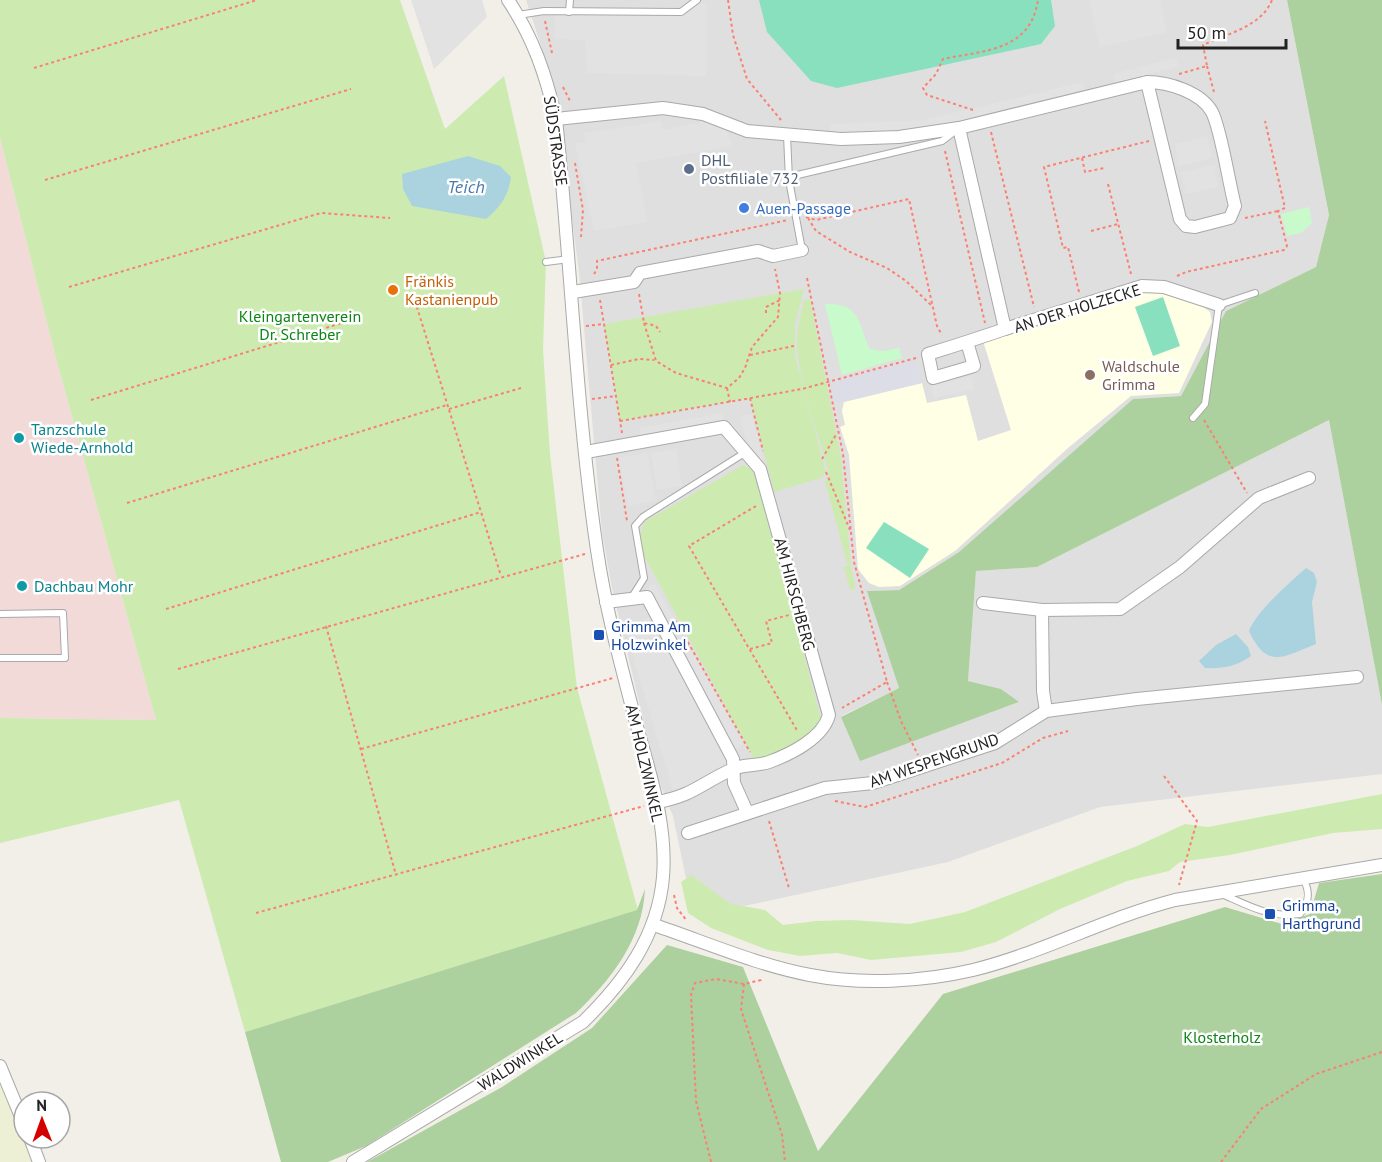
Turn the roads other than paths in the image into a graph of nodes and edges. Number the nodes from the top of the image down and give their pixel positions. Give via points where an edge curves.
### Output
1 (508, 0) edge
2 (570, 0) edge
3 (697, 0) edge
4 (569, 12) junction
5 (518, 15) junction
6 (1147, 82) junction
7 (556, 119) junction
8 (959, 128) junction
9 (787, 135) junction
10 (789, 177) junction
11 (802, 250) joint
12 (569, 259) junction
13 (546, 262) dead end
14 (573, 292) junction
15 (1255, 293) dead end
16 (1219, 305) junction
17 (1005, 329) junction
18 (968, 342) junction
19 (1193, 418) dead end
20 (586, 452) junction
21 (746, 452) junction
22 (1309, 477) dead end
23 (632, 597) junction
24 (606, 602) junction
25 (983, 603) dead end
26 (1042, 610) junction
27 (0, 614) edge
28 (0, 658) edge
29 (1357, 677) dead end
30 (1046, 711) junction
31 (733, 769) junction
32 (657, 802) junction
33 (747, 812) junction
34 (688, 833) dead end
35 (1382, 865) edge
36 (1303, 879) junction
37 (1216, 891) junction
38 (654, 925) junction
39 (0, 1066) edge
40 (12, 1095) edge
41 (353, 1162) edge

1 - 5 street, SÜDSTRASSE
2 - 4 lane
3 - 4 lane via 681,12
4 - 5 lane
5 - 7 street, SÜDSTRASSE via 547,79
6 - 6 street via 1180,219 1186,226 1195,227 1230,218 1235,206 1213,114 1200,98 1162,82
6 - 8 street
7 - 9 street via 642,109 680,110 703,114 747,131
7 - 12 street, SÜDSTRASSE
8 - 9 street via 899,137 841,139
8 - 10 lane via 942,141
8 - 17 street, AN DER HOLZECKE
9 - 10 lane
10 - 11 lane
11 - 14 street via 772,256 758,251 640,273 634,282
12 - 13 lane
12 - 14 street, SÜDSTRASSE
14 - 20 street, AM HOLZWINKEL
15 - 16 lane
16 - 17 street, AN DER HOLZECKE via 1164,287 1135,289
16 - 19 lane via 1209,387 1205,404
17 - 18 street, AN DER HOLZECKE
18 - 18 street, AN DER HOLZECKE via 974,366 933,378 928,354
20 - 21 street, AM HIRSCHBERG via 724,427
20 - 24 street, AM HOLZWINKEL
21 - 23 lane via 643,517 635,526 644,578
21 - 31 street, AM HIRSCHBERG via 760,469 829,715 826,726 804,743 769,762
22 - 26 street via 1259,498 1180,567 1120,609
23 - 24 street
23 - 31 street via 647,597 732,759
24 - 32 street, AM HOLZWINKEL
25 - 26 street
26 - 30 street
27 - 28 lane via 63,613 65,658
29 - 30 street, AM WESPENGRUND
30 - 33 street, AM WESPENGRUND via 995,743 873,783 825,788
31 - 32 street via 696,791
31 - 33 street via 734,783
32 - 38 street, AM HOLZWINKEL via 663,878
33 - 34 street, AM WESPENGRUND
35 - 36 street
36 - 37 street
36 - 37 lane via 1308,886 1308,904 1300,914 1291,916 1270,914
37 - 38 street via 1143,908 972,970 913,979 809,975
38 - 41 street, WALDWINKEL via 632,966 583,1022
39 - 40 street

